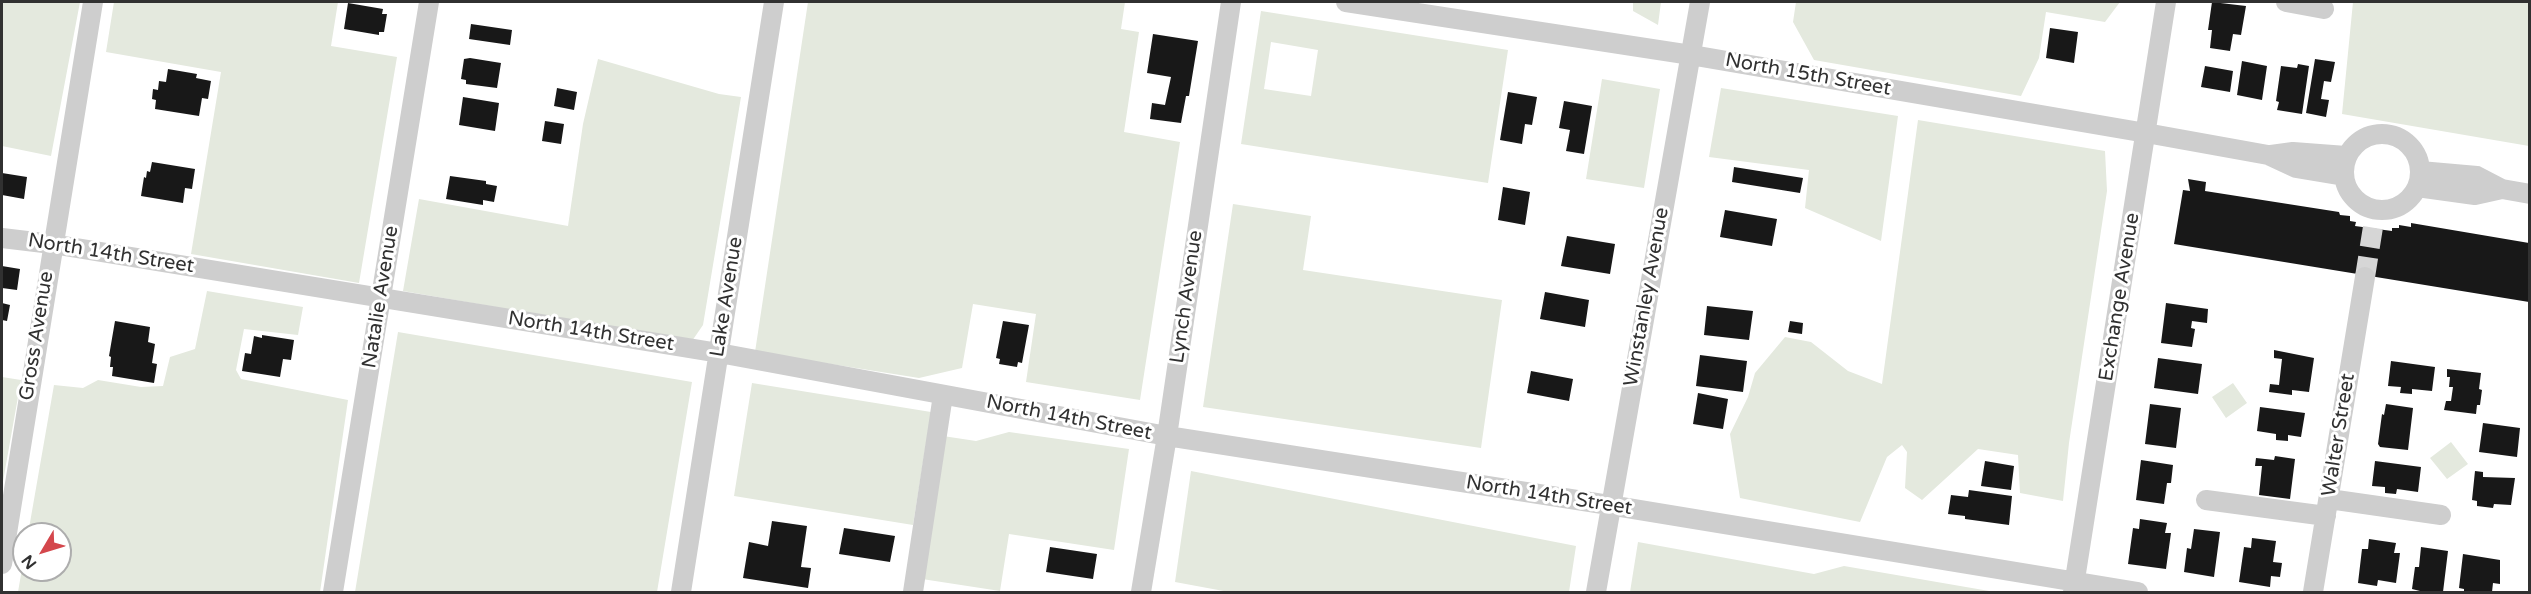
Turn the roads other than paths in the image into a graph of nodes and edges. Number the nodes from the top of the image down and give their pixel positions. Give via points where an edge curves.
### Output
1 (93, 2) edge
2 (429, 2) edge
3 (774, 2) edge
4 (1231, 2) edge
5 (1346, 2) edge
6 (1700, 2) edge
7 (2166, 2) edge
8 (2286, 2) edge
9 (2324, 9) dead end
10 (1691, 55) junction
11 (2146, 133) junction
12 (2268, 155) junction
13 (2346, 156) junction
14 (2344, 176) junction
15 (2418, 179) junction
16 (2529, 194) edge
17 (2, 238) edge
18 (52, 244) junction
19 (2365, 277) tunnel mouth
20 (380, 298) junction
21 (719, 353) junction
22 (944, 394) junction
23 (1167, 436) junction
24 (2206, 500) dead end
25 (1610, 505) junction
26 (2327, 508) junction
27 (2441, 515) dead end
28 (2, 564) edge
29 (2074, 588) edge
30 (333, 592) edge
31 (681, 592) edge
32 (913, 592) edge
33 (1141, 592) edge
34 (1596, 592) edge
35 (2138, 592) edge
36 (2313, 592) edge

1 - 18 street, Gross Avenue
2 - 20 street, Natalie Avenue
3 - 21 street, Lake Avenue
4 - 23 street, Lynch Avenue
5 - 10 street, North 15th Street
6 - 10 street, Winstanley Avenue
7 - 11 street, Exchange Avenue
8 - 9 street
10 - 11 street, North 15th Street
10 - 25 street, Winstanley Avenue
11 - 12 street, North 15th Street
11 - 29 street, Exchange Avenue
12 - 13 street, North 15th Street via 2293,152
12 - 14 street, North 15th Street via 2296,168
13 - 14 street
13 - 15 street via 2364,138 2385,134 2402,140 2414,152
14 - 15 street via 2350,192 2375,219 2411,197
15 - 16 street via 2477,176 2502,189
17 - 18 street, North 14th Street
18 - 20 street, North 14th Street
18 - 28 street, Gross Avenue
19 - 26 street, Walter Street
20 - 21 street, North 14th Street
20 - 30 street, Natalie Avenue
21 - 22 street, North 14th Street
21 - 31 street, Lake Avenue
22 - 23 street, North 14th Street
22 - 32 street
23 - 25 street, North 14th Street
23 - 33 street, Lynch Avenue
24 - 26 street
25 - 29 street, North 14th Street
25 - 34 street, Winstanley Avenue
26 - 27 street
26 - 36 street, Walter Street
29 - 35 street, North 14th Street

